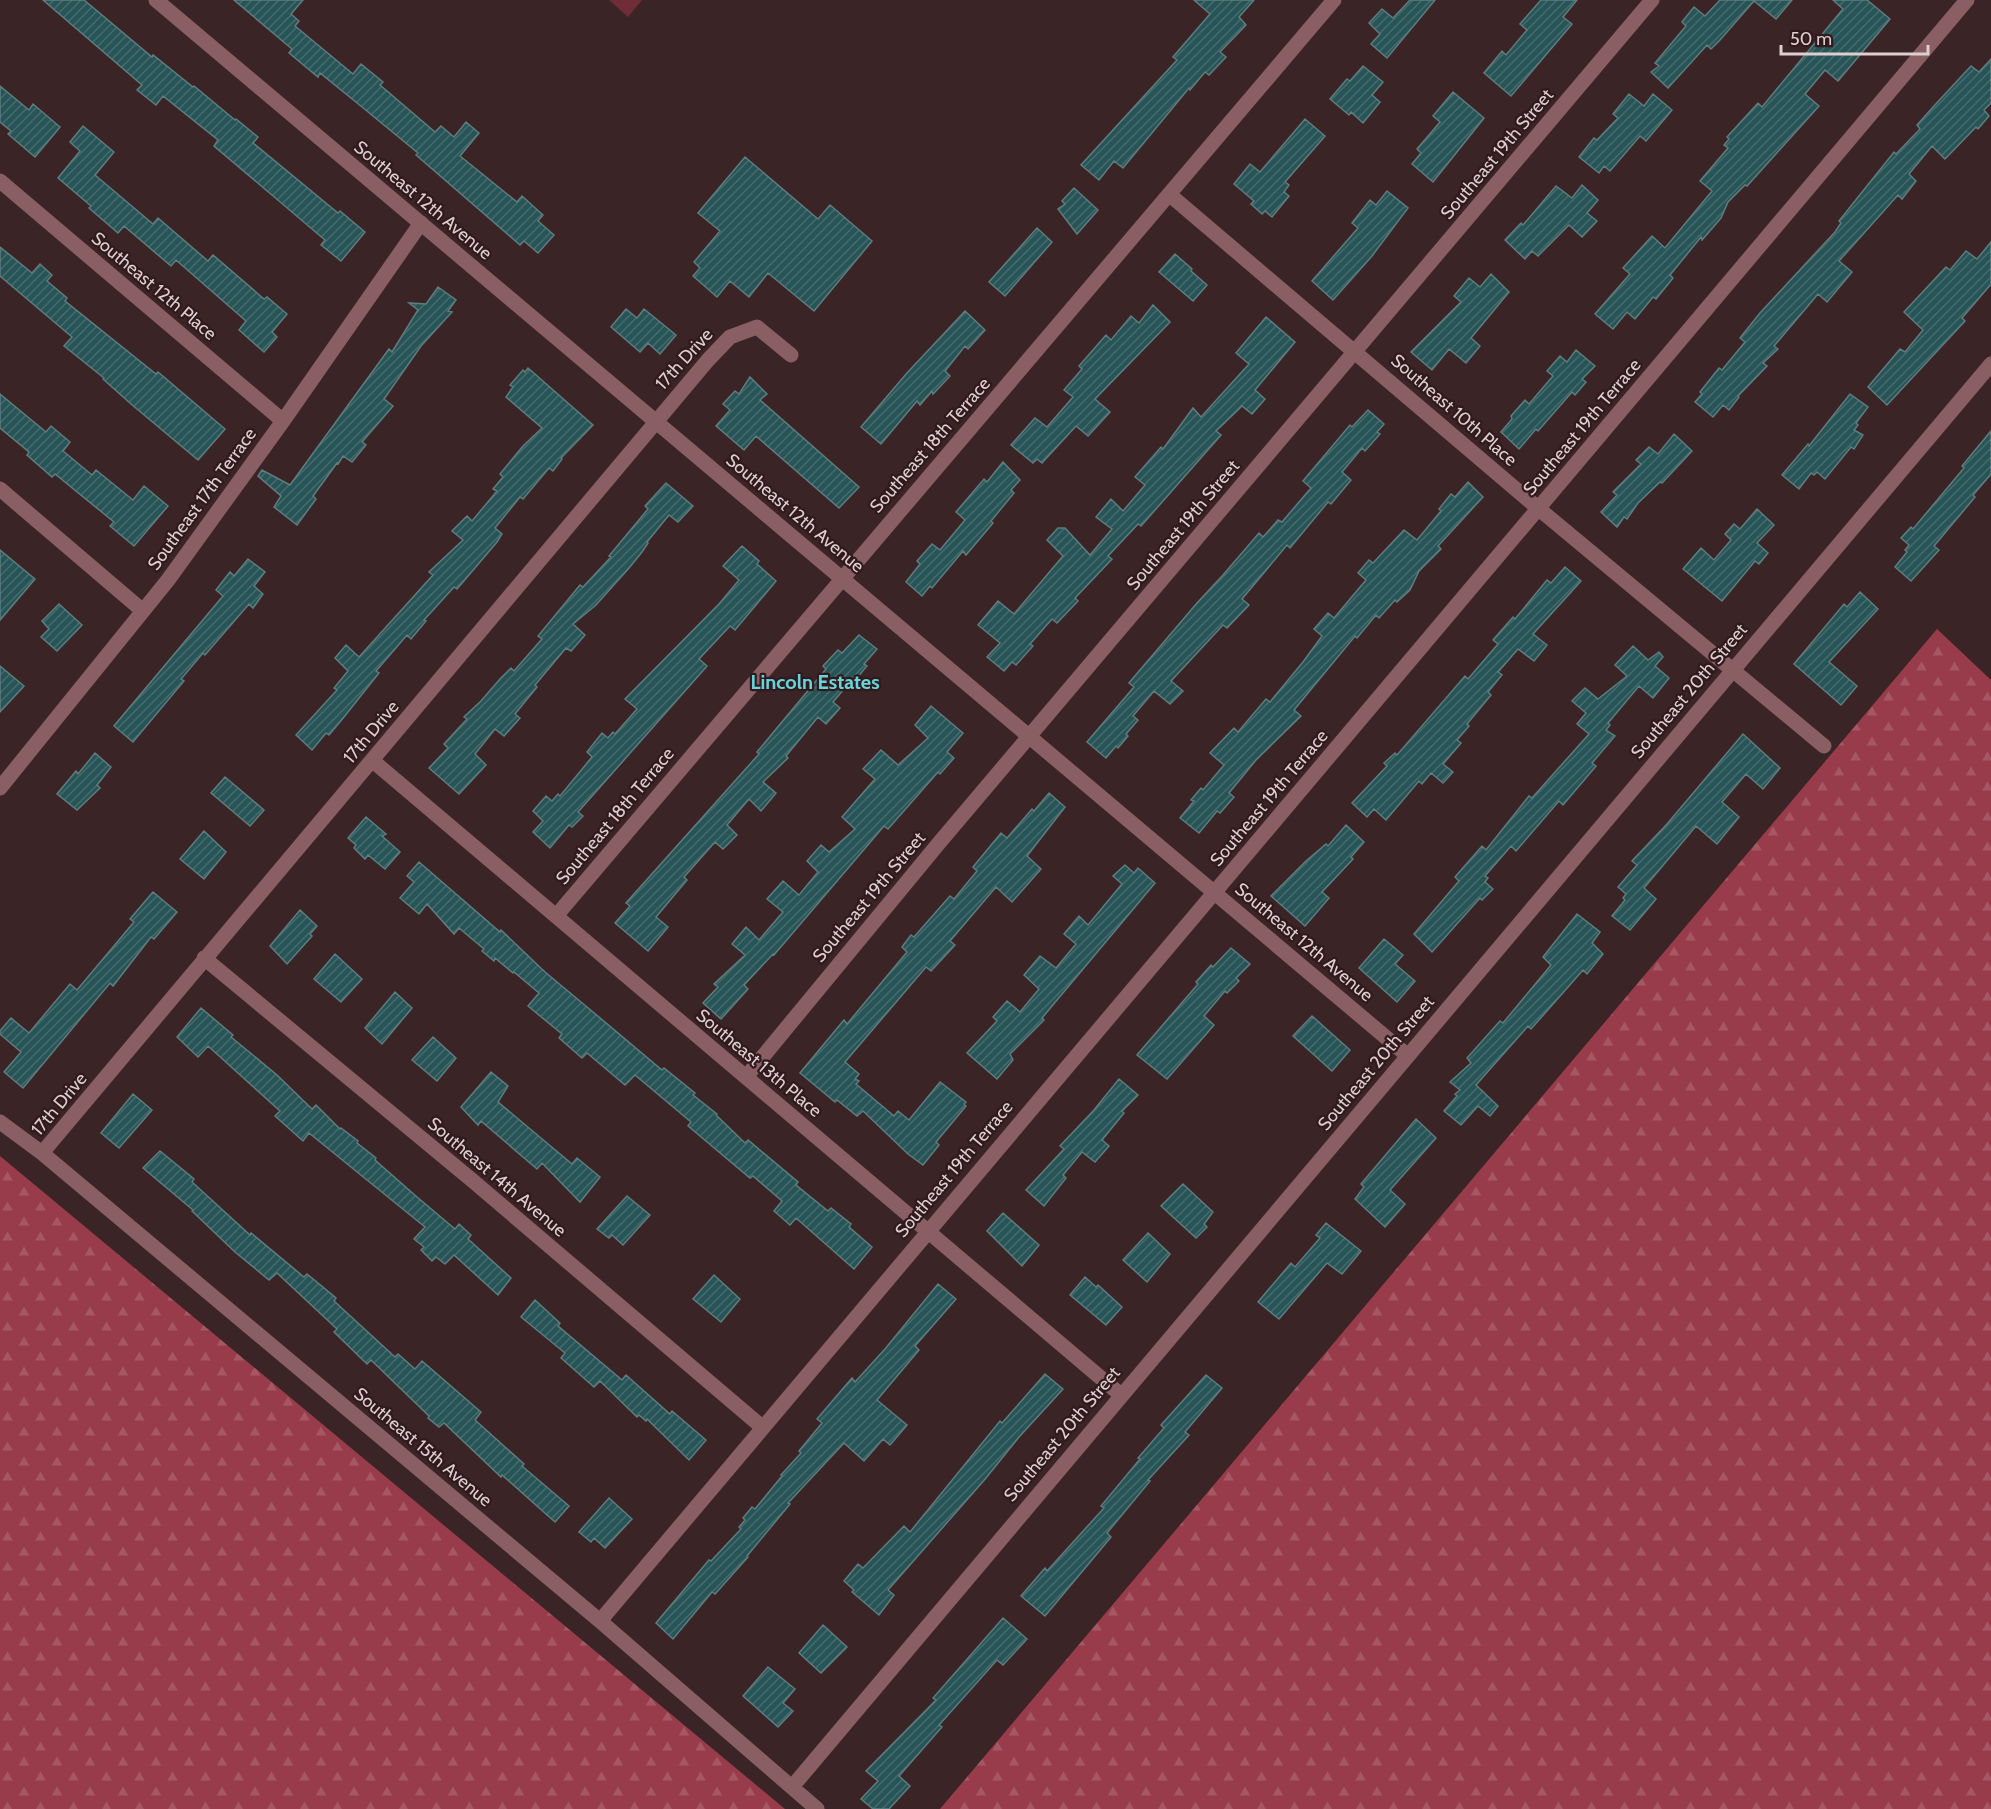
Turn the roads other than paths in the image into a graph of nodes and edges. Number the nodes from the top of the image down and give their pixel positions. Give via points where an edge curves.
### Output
1 (156, 0) edge
2 (1334, 0) edge
3 (1652, 0) edge
4 (1967, 0) edge
5 (0, 181) edge
6 (1170, 195) junction
7 (421, 223) junction
8 (1356, 351) junction
9 (791, 355) dead end
10 (1991, 364) edge
11 (283, 421) junction
12 (656, 421) junction
13 (0, 489) edge
14 (1539, 509) junction
15 (841, 578) junction
16 (143, 611) junction
17 (1733, 670) junction
18 (1029, 736) junction
19 (1824, 746) dead end
20 (373, 761) junction
21 (0, 788) edge
22 (1215, 893) junction
23 (556, 916) junction
24 (204, 958) junction
25 (1408, 1056) junction
26 (746, 1077) junction
27 (0, 1122) edge
28 (42, 1153) junction
29 (927, 1231) junction
30 (1121, 1395) junction
31 (762, 1427) junction
32 (600, 1621) junction
33 (792, 1787) junction
34 (817, 1809) edge

1 - 7 street, Southeast 12th Avenue
2 - 6 street, Southeast 18th Terrace
3 - 8 street, Southeast 19th Street
4 - 14 street, Southeast 19th Terrace
5 - 11 street, Southeast 12th Place
6 - 8 street, Southeast 10th Place
6 - 15 street, Southeast 18th Terrace
7 - 11 street, Southeast 17th Terrace
7 - 12 street, Southeast 12th Avenue
8 - 14 street, Southeast 10th Place
8 - 18 street, Southeast 19th Street
9 - 12 street, 17th Drive via 757,327 730,337
10 - 17 street, Southeast 20th Street
11 - 16 street, Southeast 17th Terrace
12 - 15 street, Southeast 12th Avenue
12 - 20 street, 17th Drive
13 - 16 street
14 - 17 street, Southeast 10th Place
14 - 22 street, Southeast 19th Terrace
15 - 18 street, Southeast 12th Avenue
15 - 23 street, Southeast 18th Terrace
16 - 21 street, Southeast 17th Terrace
17 - 19 street, Southeast 10th Place
17 - 25 street, Southeast 20th Street
18 - 22 street, Southeast 12th Avenue
18 - 26 street, Southeast 19th Street
20 - 23 street, Southeast 13th Place
20 - 24 street, 17th Drive
22 - 25 street, Southeast 12th Avenue
22 - 29 street, Southeast 19th Terrace
23 - 26 street, Southeast 13th Place
24 - 28 street, 17th Drive
24 - 31 street, Southeast 14th Avenue
25 - 30 street, Southeast 20th Street
26 - 29 street, Southeast 13th Place
27 - 28 street, Southeast 15th Avenue
28 - 32 street, Southeast 15th Avenue
29 - 30 street, Southeast 13th Place
29 - 31 street, Southeast 19th Terrace
30 - 33 street, Southeast 20th Street
31 - 32 street, Southeast 19th Terrace
32 - 33 street, Southeast 15th Avenue
33 - 34 street, Southeast 15th Avenue

